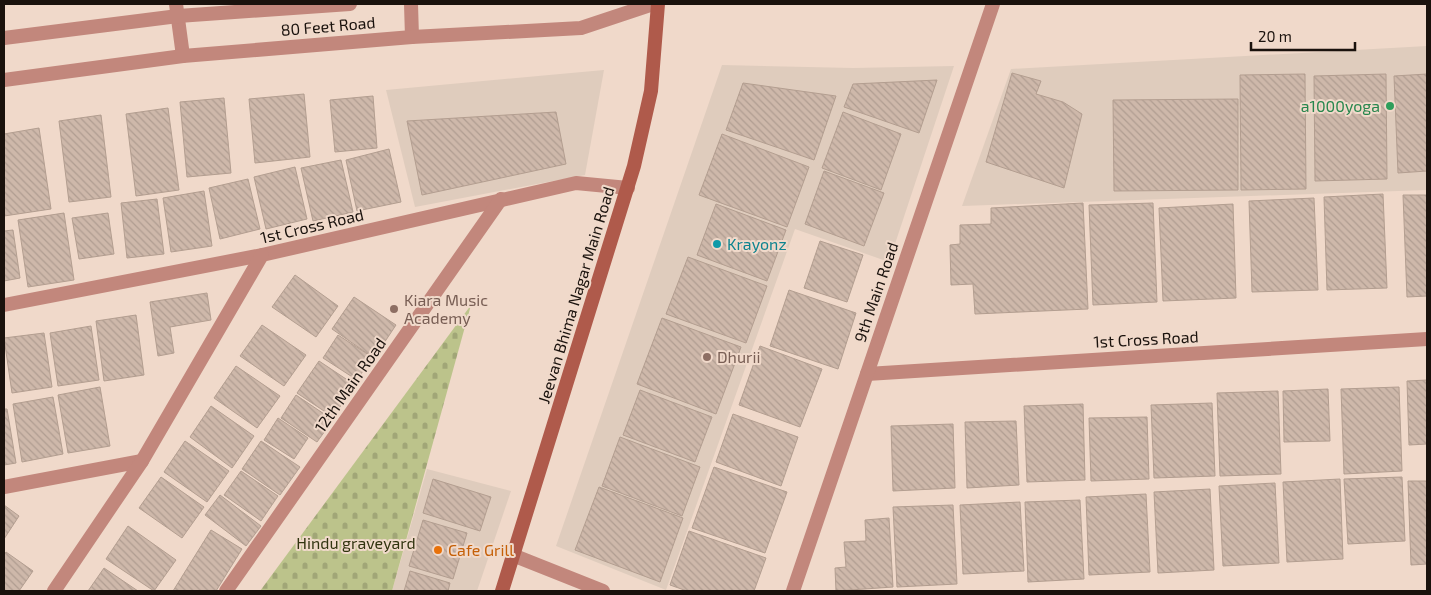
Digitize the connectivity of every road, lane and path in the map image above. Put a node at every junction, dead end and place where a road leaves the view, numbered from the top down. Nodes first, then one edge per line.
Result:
1 (350, 4) edge
2 (411, 4) edge
3 (653, 4) edge
4 (658, 4) edge
5 (993, 4) edge
6 (177, 10) edge
7 (412, 37) junction
8 (4, 38) edge
9 (183, 56) junction
10 (4, 80) edge
11 (628, 188) junction
12 (501, 199) junction
13 (262, 256) junction
14 (4, 305) edge
15 (1427, 339) edge
16 (867, 374) junction
17 (142, 461) junction
18 (4, 487) edge
19 (515, 556) junction
20 (54, 591) edge
21 (226, 591) edge
22 (502, 591) edge
23 (603, 591) edge
24 (793, 591) edge

1 - 6 street, 80 Feet Road
2 - 7 street
3 - 7 street, 80 Feet Road
4 - 11 main road, Jeevan Bhima Nagar Main Road
5 - 16 street, 9th Main Road
6 - 8 street, 80 Feet Road
6 - 9 street
7 - 9 street, 80 Feet Road
9 - 10 street, 80 Feet Road
11 - 12 street, 1st Cross Road
11 - 19 main road, Jeevan Bhima Nagar Main Road
12 - 13 street, 1st Cross Road
12 - 21 street, 12th Main Road
13 - 14 street, 1st Cross Road
13 - 17 street
15 - 16 street, 1st Cross Road
16 - 24 street, 9th Main Road
17 - 18 street
17 - 20 street
19 - 22 main road, Jeevan Bhima Nagar Main Road
19 - 23 street

